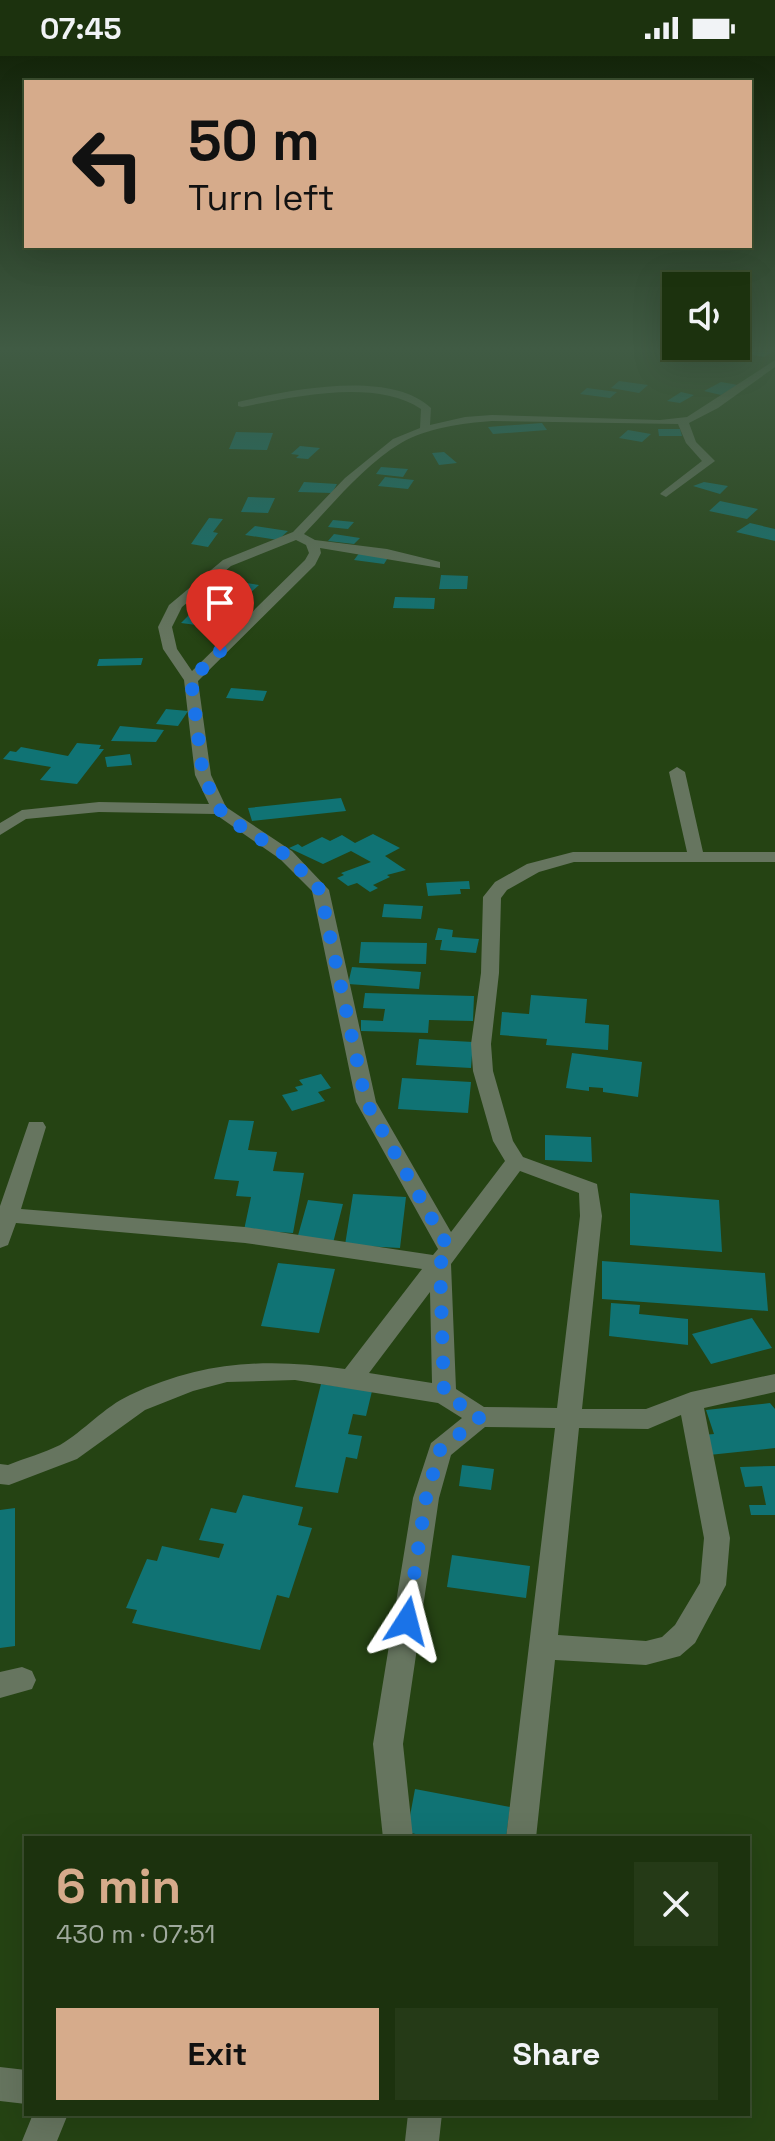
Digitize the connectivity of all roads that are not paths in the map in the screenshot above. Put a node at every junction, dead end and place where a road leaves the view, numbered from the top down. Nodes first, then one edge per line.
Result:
1 (389, 447) edge
2 (695, 447) edge
3 (666, 494) dead end
4 (305, 539) junction
5 (436, 565) dead end
6 (191, 680) junction
7 (677, 772) dead end
8 (219, 809) junction
9 (0, 830) edge
10 (696, 856) junction
11 (775, 857) edge
12 (36, 1127) dead end
13 (516, 1162) junction
14 (8, 1215) junction
15 (0, 1240) edge
16 (444, 1256) junction
17 (351, 1379) junction
18 (775, 1383) edge
19 (444, 1394) junction
20 (691, 1401) junction
21 (480, 1417) junction
22 (570, 1420) junction
23 (0, 1474) edge
24 (544, 1647) junction
25 (398, 1836) edge
26 (521, 1836) edge
27 (0, 2084) edge
28 (24, 2087) edge
29 (50, 2116) edge
30 (425, 2116) edge
31 (39, 2141) edge
32 (422, 2141) edge

1 - 4 street
2 - 3 street
4 - 5 street
4 - 6 street
4 - 6 street
6 - 8 street
7 - 10 street
8 - 9 street
8 - 16 street
10 - 11 street
10 - 13 street
12 - 14 street
13 - 16 street
13 - 22 street
14 - 15 street
14 - 16 street
16 - 17 street
16 - 19 street
17 - 19 street
17 - 23 street
18 - 20 street
19 - 21 street
20 - 22 street
20 - 24 street
21 - 22 street
21 - 25 street
22 - 24 street
24 - 26 street
27 - 28 street
29 - 31 street
30 - 32 street

